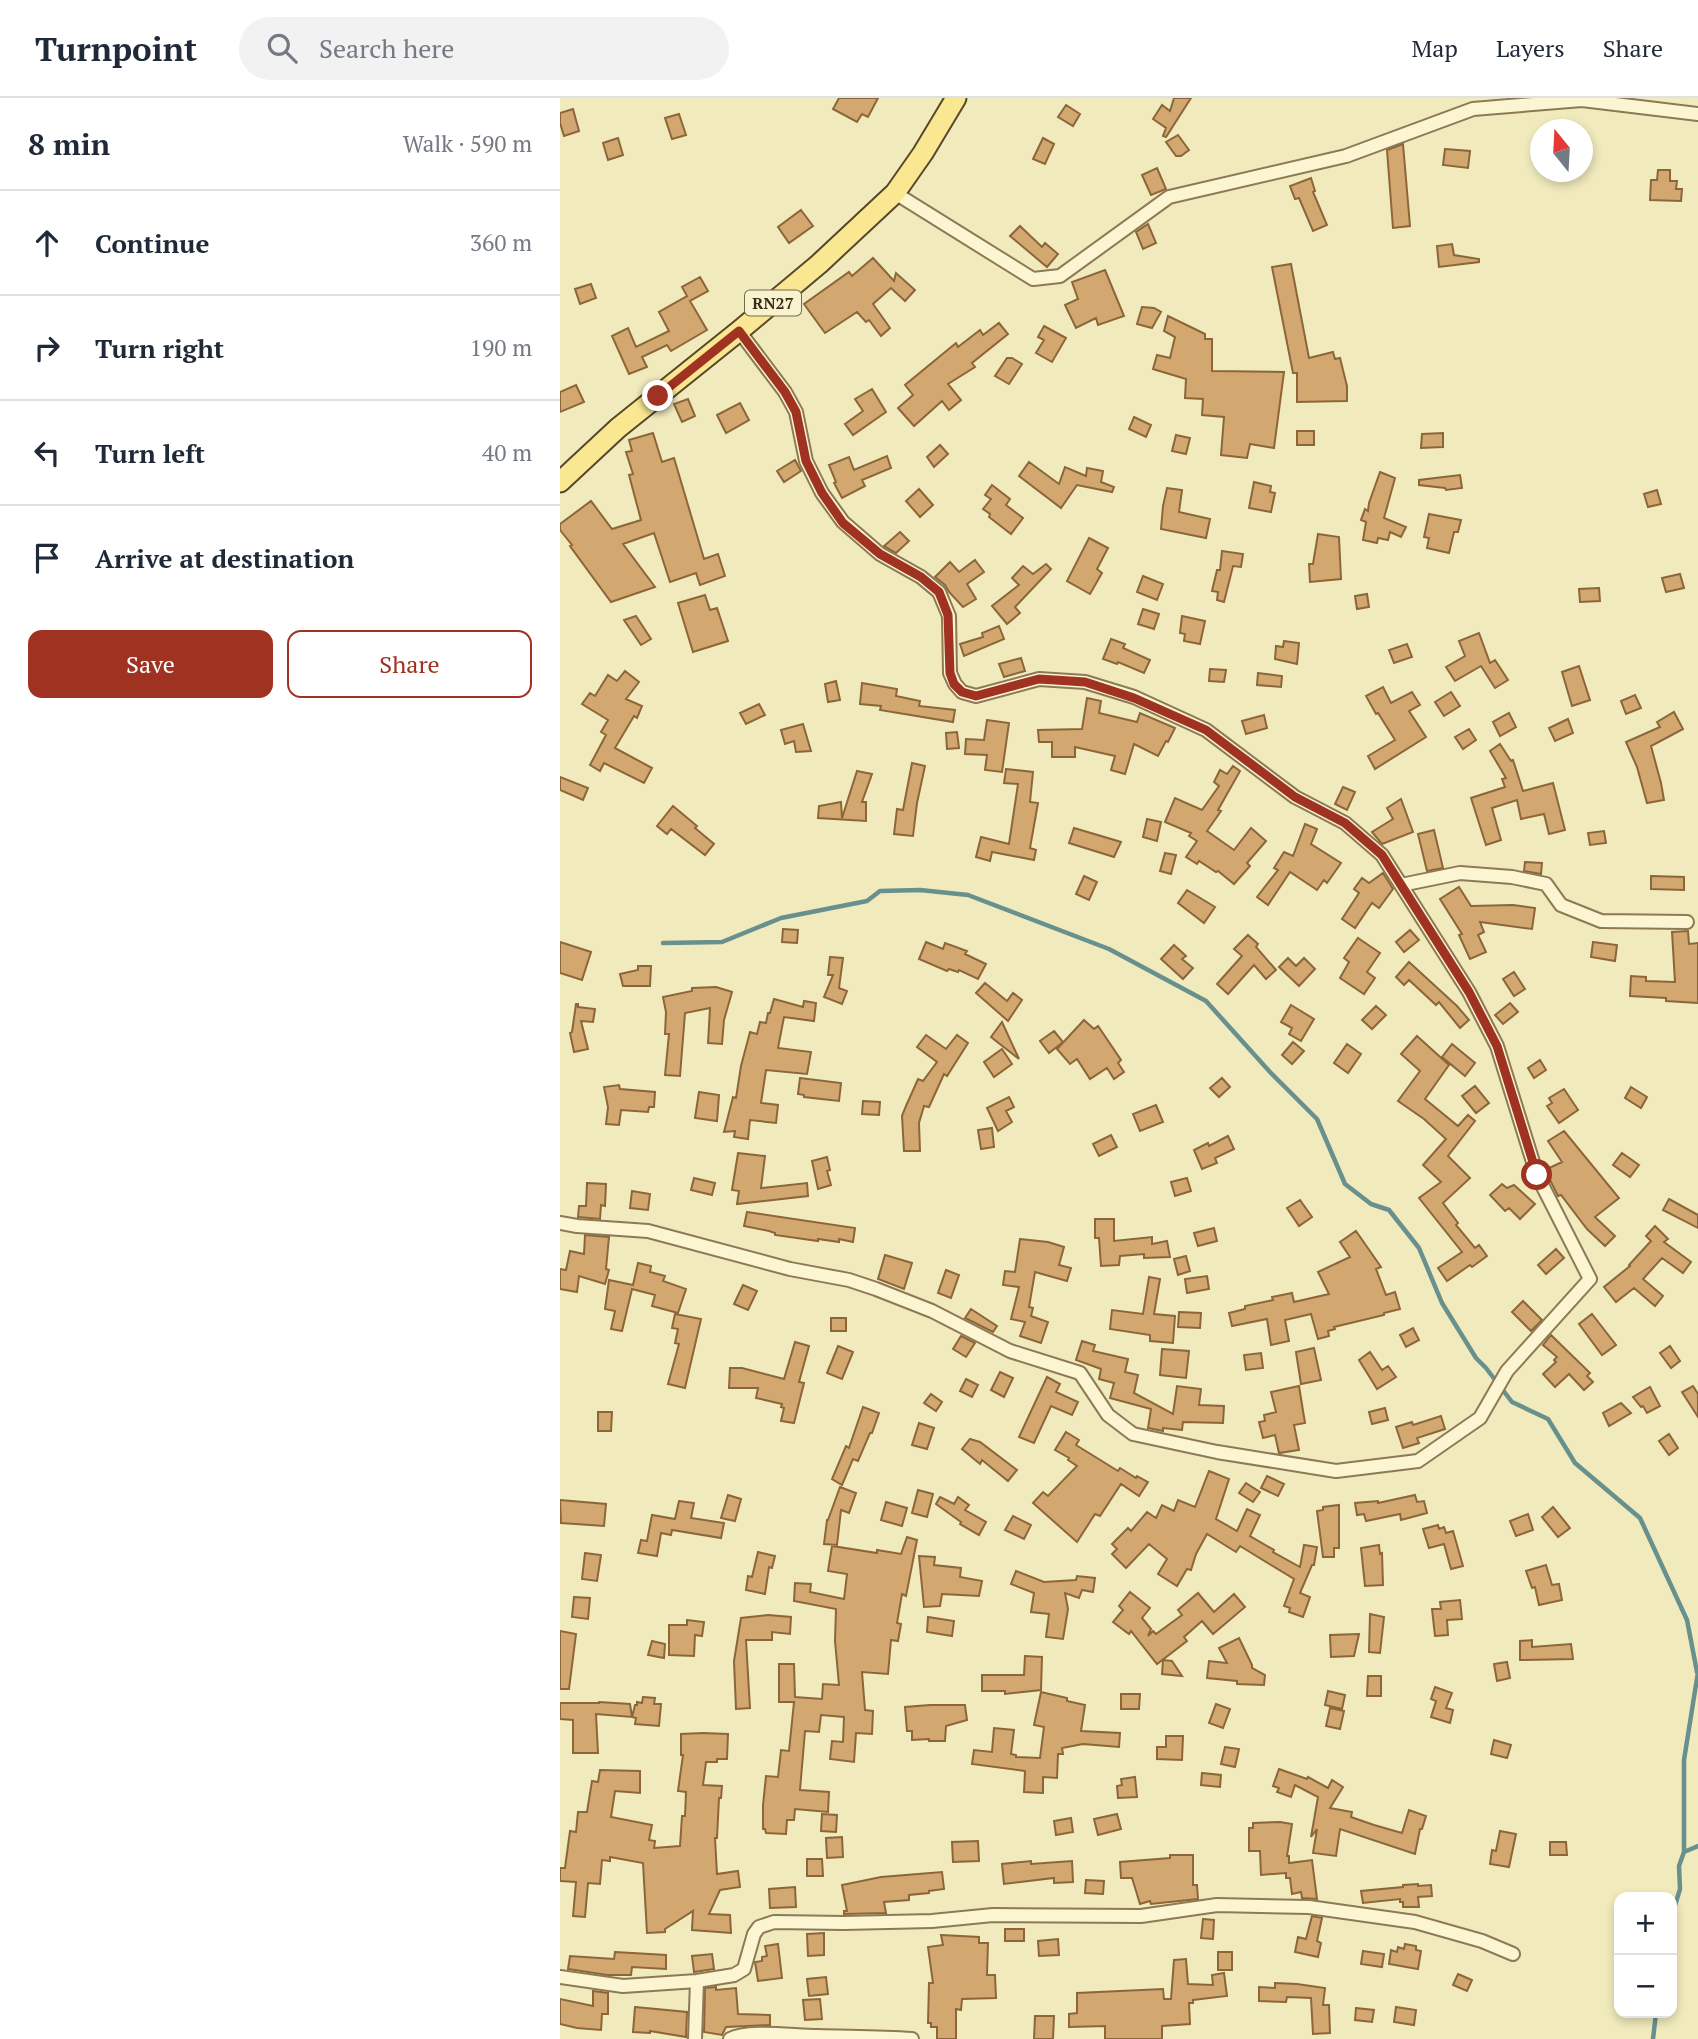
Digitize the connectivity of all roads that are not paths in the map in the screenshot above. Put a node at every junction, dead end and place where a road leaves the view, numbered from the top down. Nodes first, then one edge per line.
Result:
1 (956, 98) edge
2 (1698, 114) edge
3 (895, 193) junction
4 (739, 331) junction
5 (560, 482) edge
6 (1401, 885) junction
7 (1687, 922) dead end
8 (560, 1223) edge
9 (1513, 1954) dead end
10 (560, 1977) edge
11 (697, 1981) junction
12 (695, 2039) edge
13 (730, 2039) edge
14 (912, 2039) edge

1 - 3 main road, RN27
2 - 3 street
3 - 4 main road, RN27
4 - 5 main road, RN27
4 - 6 street
6 - 7 street
6 - 8 street
9 - 11 street
10 - 11 street
11 - 12 street
13 - 14 street

